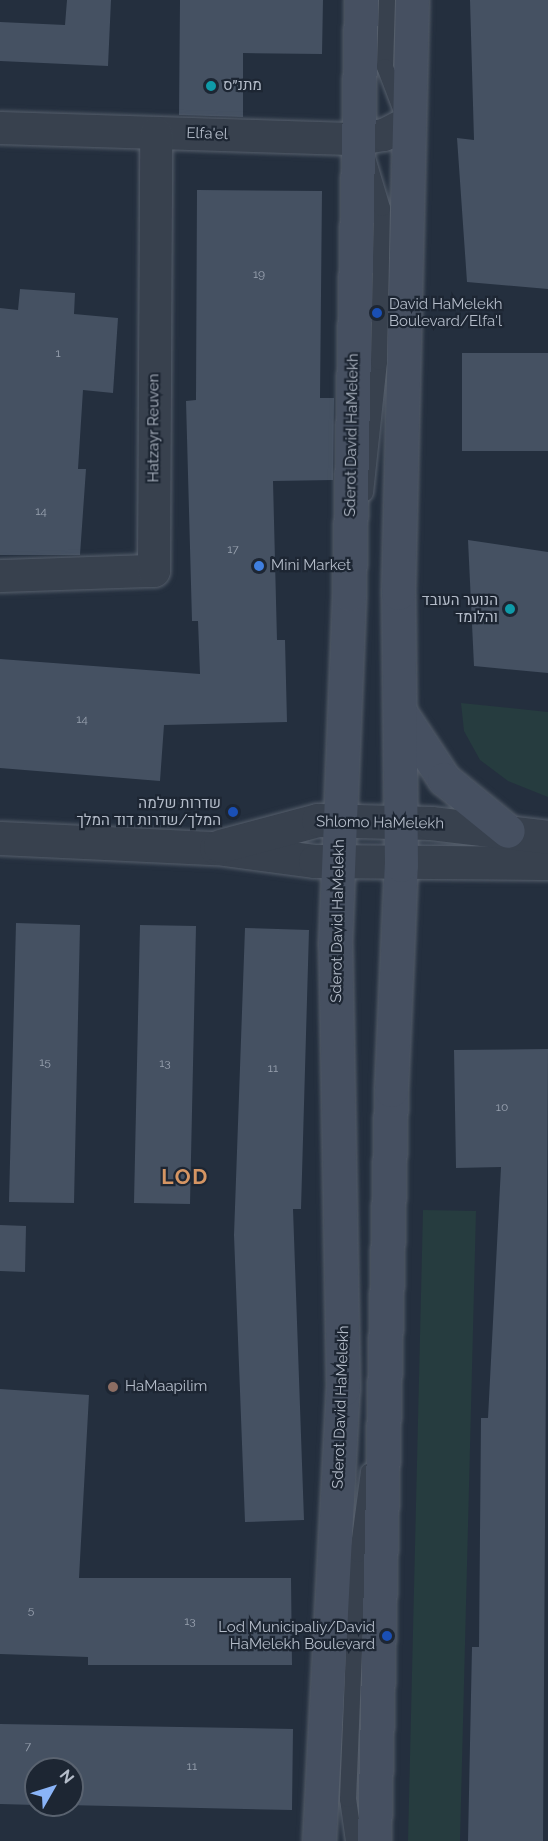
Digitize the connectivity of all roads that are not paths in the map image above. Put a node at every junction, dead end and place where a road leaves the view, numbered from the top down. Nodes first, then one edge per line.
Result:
1 (361, 0) edge
2 (387, 0) edge
3 (412, 0) edge
4 (409, 122) junction
5 (0, 128) edge
6 (156, 133) junction
7 (358, 140) junction
8 (0, 576) edge
9 (400, 712) junction
10 (341, 820) junction
11 (402, 822) junction
12 (508, 831) junction
13 (548, 837) edge
14 (0, 838) edge
15 (216, 848) junction
16 (339, 862) junction
17 (548, 863) edge
18 (401, 865) junction
19 (383, 1418) junction
20 (319, 1841) edge
21 (354, 1841) edge
22 (374, 1841) edge

1 - 7 main road, Sderot David HaMelekh
2 - 4 lane
3 - 4 main road
4 - 7 street, Elfa'el
4 - 9 main road
5 - 6 street, Elfa'el
6 - 7 street, Elfa'el
6 - 8 street, Hatzayr Reuven
7 - 10 main road, Sderot David HaMelekh
9 - 11 main road
9 - 12 main road
10 - 11 street, Shlomo HaMelekh
10 - 15 street, Shlomo HaMelekh
10 - 16 main road, Sderot David HaMelekh
11 - 12 street, Shlomo HaMelekh
11 - 18 main road
12 - 13 street, Shlomo HaMelekh
14 - 15 street, Shlomo HaMelekh
15 - 16 street, Shlomo HaMelekh
16 - 18 street, Shlomo HaMelekh
16 - 20 main road, Sderot David HaMelekh
17 - 18 street, Shlomo HaMelekh
18 - 19 main road
19 - 21 lane
19 - 22 main road

